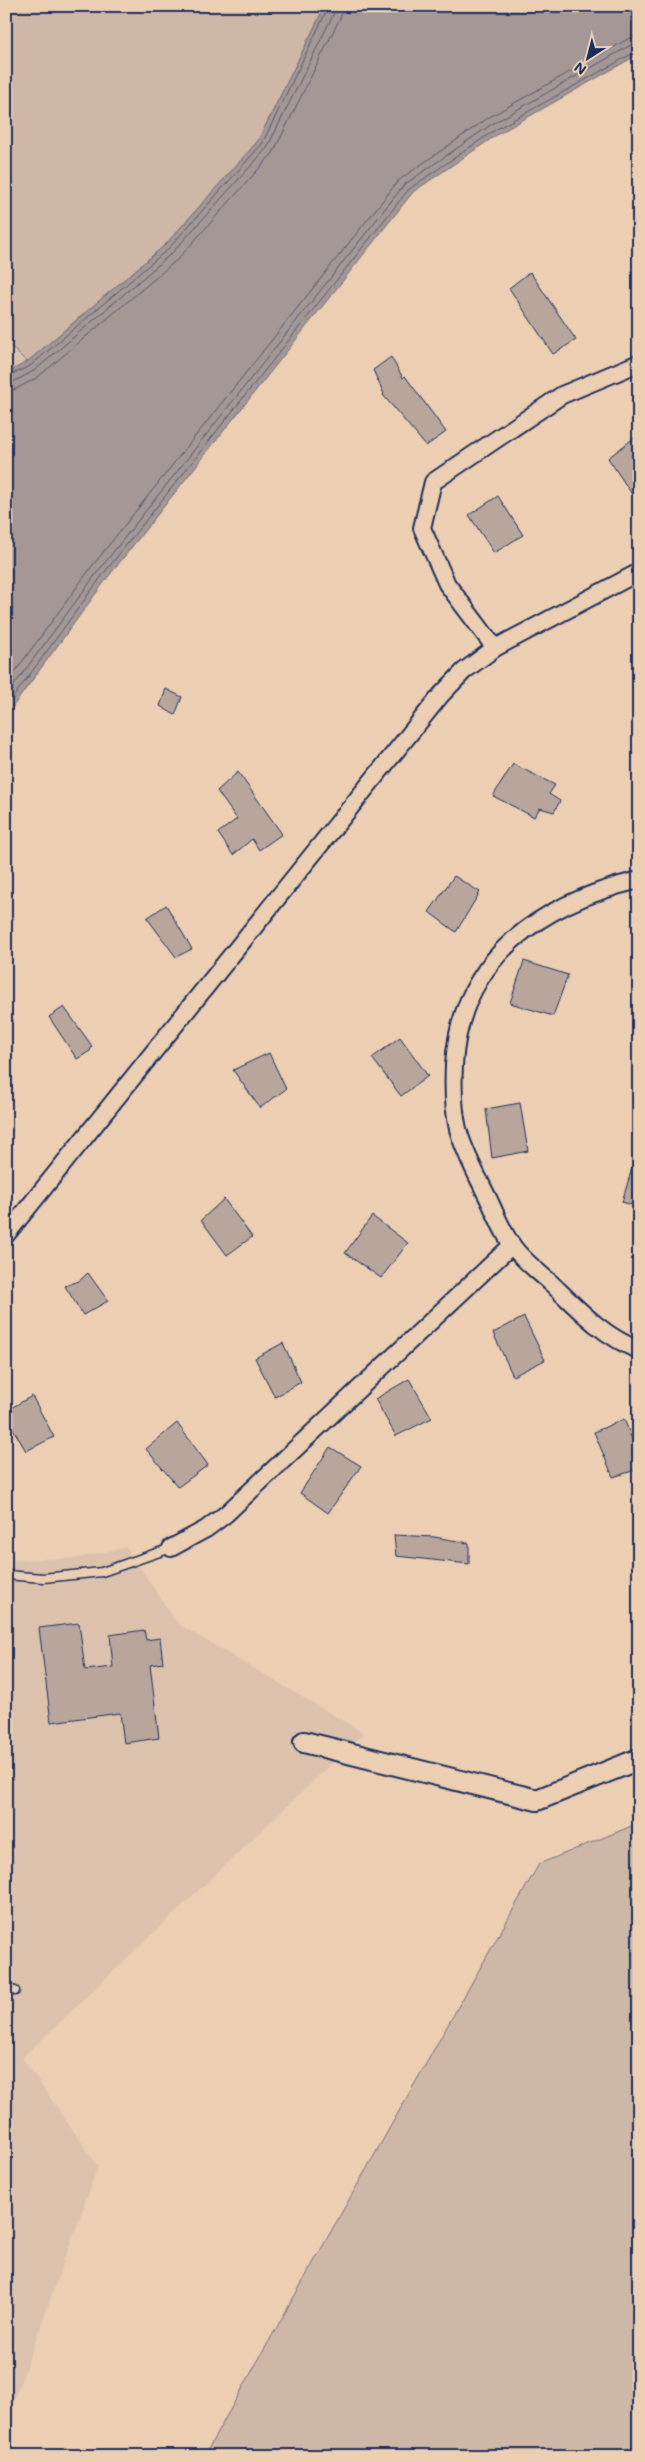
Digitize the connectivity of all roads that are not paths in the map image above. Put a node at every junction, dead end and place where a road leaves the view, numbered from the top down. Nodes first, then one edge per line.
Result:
1 (639, 362) edge
2 (639, 572) edge
3 (495, 648) junction
4 (639, 880) edge
5 (6, 1235) edge
6 (512, 1245) junction
7 (639, 1350) edge
8 (171, 1548) joint
9 (6, 1575) edge
10 (304, 1742) dead end
11 (639, 1759) edge
12 (6, 1988) edge
13 (15, 1991) dead end

1 - 3 street
2 - 3 street
3 - 5 street
4 - 6 street
6 - 7 street
6 - 8 street
8 - 9 lane
10 - 11 street
12 - 13 lane

